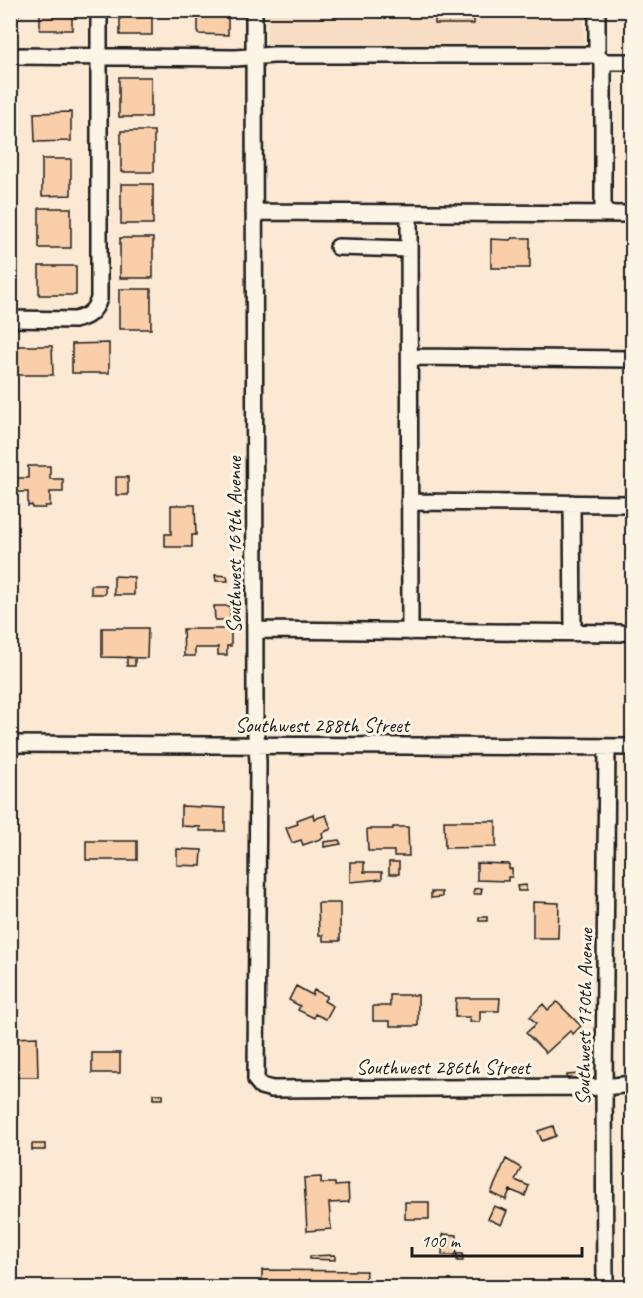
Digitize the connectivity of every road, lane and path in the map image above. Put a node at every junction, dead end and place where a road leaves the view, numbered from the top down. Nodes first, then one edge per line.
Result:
1 (99, 10) edge
2 (254, 10) edge
3 (597, 10) edge
4 (10, 56) edge
5 (99, 57) junction
6 (254, 57) junction
7 (600, 58) junction
8 (633, 62) edge
9 (254, 212) junction
10 (409, 213) junction
11 (603, 214) junction
12 (633, 214) edge
13 (338, 247) dead end
14 (409, 249) junction
15 (10, 319) edge
16 (410, 357) junction
17 (633, 359) edge
18 (409, 502) junction
19 (572, 503) junction
20 (633, 504) edge
21 (255, 630) junction
22 (410, 632) junction
23 (573, 632) junction
24 (621, 633) dead end
25 (10, 744) edge
26 (257, 745) junction
27 (607, 747) junction
28 (633, 747) edge
29 (256, 1080) joint
30 (633, 1084) edge
31 (604, 1088) junction
32 (605, 1287) edge

1 - 5 street
2 - 6 street, Southwest 169th Avenue
3 - 7 street
4 - 5 street
5 - 6 street
5 - 15 street
6 - 7 street
6 - 9 street, Southwest 169th Avenue
7 - 8 street
7 - 11 street
9 - 10 street
9 - 21 street, Southwest 169th Avenue
10 - 11 street
10 - 14 street
11 - 12 street
13 - 14 street
14 - 16 street
16 - 17 street
16 - 18 street
18 - 19 street
18 - 22 street
19 - 20 street
19 - 23 street
21 - 22 street
21 - 26 street, Southwest 169th Avenue
22 - 23 street
23 - 24 street
25 - 26 street, Southwest 288th Street
26 - 27 street, Southwest 288th Street
26 - 29 street, Southwest 169th Avenue
27 - 28 street, Southwest 288th Street
27 - 31 street, Southwest 170th Avenue
29 - 31 street, Southwest 286th Street
30 - 31 street, Southwest 286th Street
31 - 32 street, Southwest 170th Avenue

